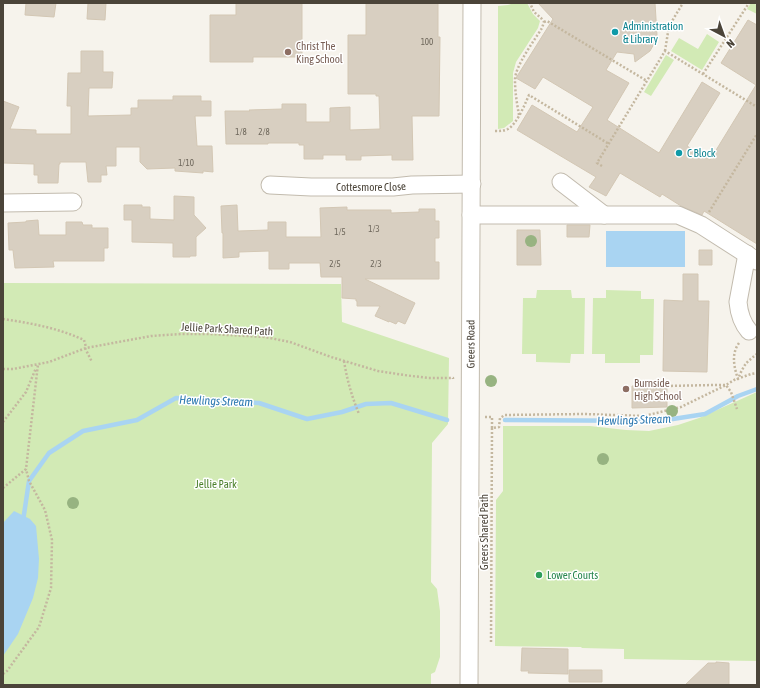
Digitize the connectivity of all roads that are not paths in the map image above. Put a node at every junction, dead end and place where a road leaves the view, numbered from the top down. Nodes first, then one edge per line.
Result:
1 (472, 3) edge
2 (561, 182) dead end
3 (472, 184) junction
4 (270, 185) dead end
5 (72, 202) dead end
6 (3, 203) edge
7 (471, 215) junction
8 (604, 215) junction
9 (752, 258) edge
10 (749, 331) road end
11 (469, 685) edge

1 - 3 street, Greers Road
2 - 8 street
3 - 4 street, Cottesmore Close
3 - 7 street, Greers Road
5 - 6 street
7 - 8 street
7 - 11 street, Greers Road
8 - 9 street
9 - 10 street

